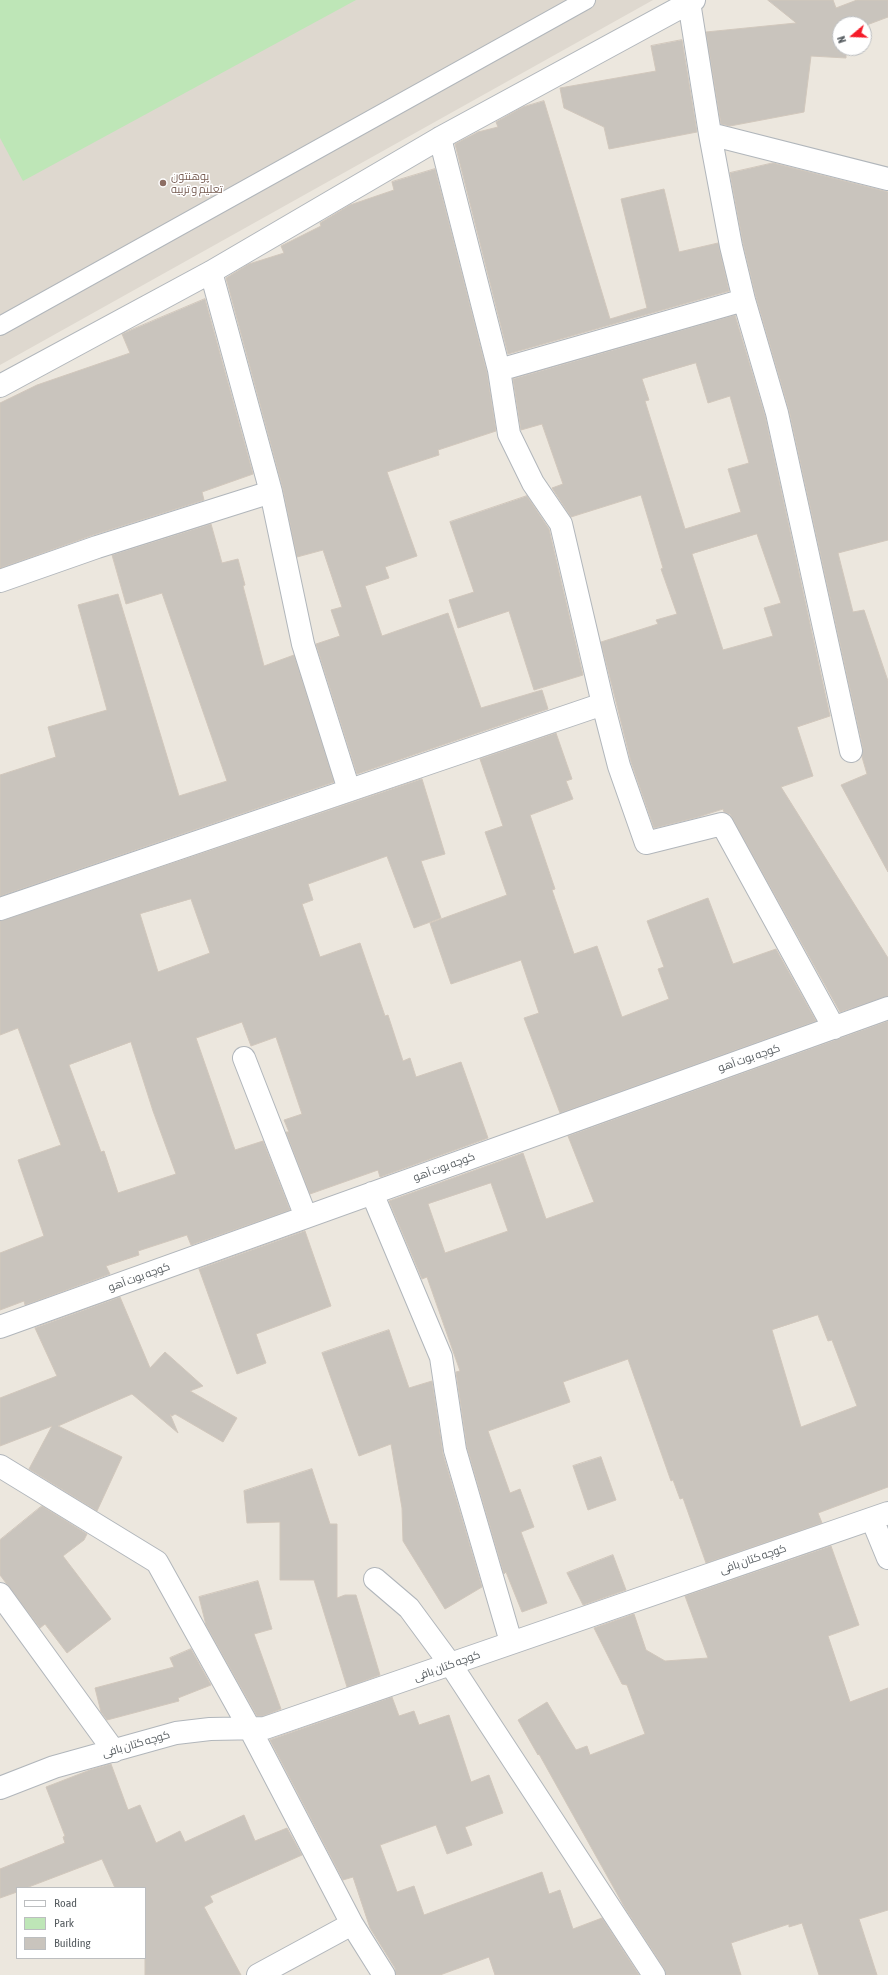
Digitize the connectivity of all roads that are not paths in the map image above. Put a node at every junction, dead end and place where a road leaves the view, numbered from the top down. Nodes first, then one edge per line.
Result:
1 (586, 0) edge
2 (692, 1) edge
3 (710, 134) junction
4 (440, 138) junction
5 (888, 179) edge
6 (211, 272) junction
7 (744, 300) junction
8 (0, 326) edge
9 (498, 370) junction
10 (0, 386) edge
11 (271, 492) junction
12 (0, 581) edge
13 (603, 704) junction
14 (851, 751) dead end
15 (349, 790) junction
16 (0, 909) edge
17 (888, 1008) edge
18 (834, 1028) junction
19 (244, 1058) dead end
20 (372, 1193) junction
21 (306, 1217) junction
22 (0, 1327) edge
23 (0, 1466) edge
24 (880, 1516) edge
25 (888, 1558) edge
26 (376, 1580) dead end
27 (0, 1594) edge
28 (511, 1642) junction
29 (451, 1665) junction
30 (250, 1729) junction
31 (114, 1751) junction
32 (0, 1788) edge
33 (352, 1924) junction
34 (258, 1975) edge
35 (384, 1975) edge
36 (654, 1975) edge

1 - 8 lane
2 - 3 street
2 - 4 street
3 - 5 street
3 - 7 street
4 - 6 street
4 - 9 street
6 - 10 street
6 - 11 street
7 - 9 street
7 - 14 street
9 - 13 street
11 - 12 street
11 - 15 street
13 - 15 street
13 - 18 street
15 - 16 street
17 - 18 street, کوچه بوت آهو
18 - 20 street, کوچه بوت آهو
19 - 21 street
20 - 21 street, کوچه بوت آهو
20 - 28 street
21 - 22 street, کوچه بوت آهو
23 - 30 street
24 - 25 street
24 - 28 street, کوچه کتان بافی
26 - 29 street
27 - 31 street
28 - 29 street, کوچه کتان بافی
29 - 30 street, کوچه کتان بافی
29 - 36 street
30 - 31 street, کوچه کتان بافی
30 - 33 street
31 - 32 street, کوچه کتان بافی
33 - 34 street
33 - 35 street

